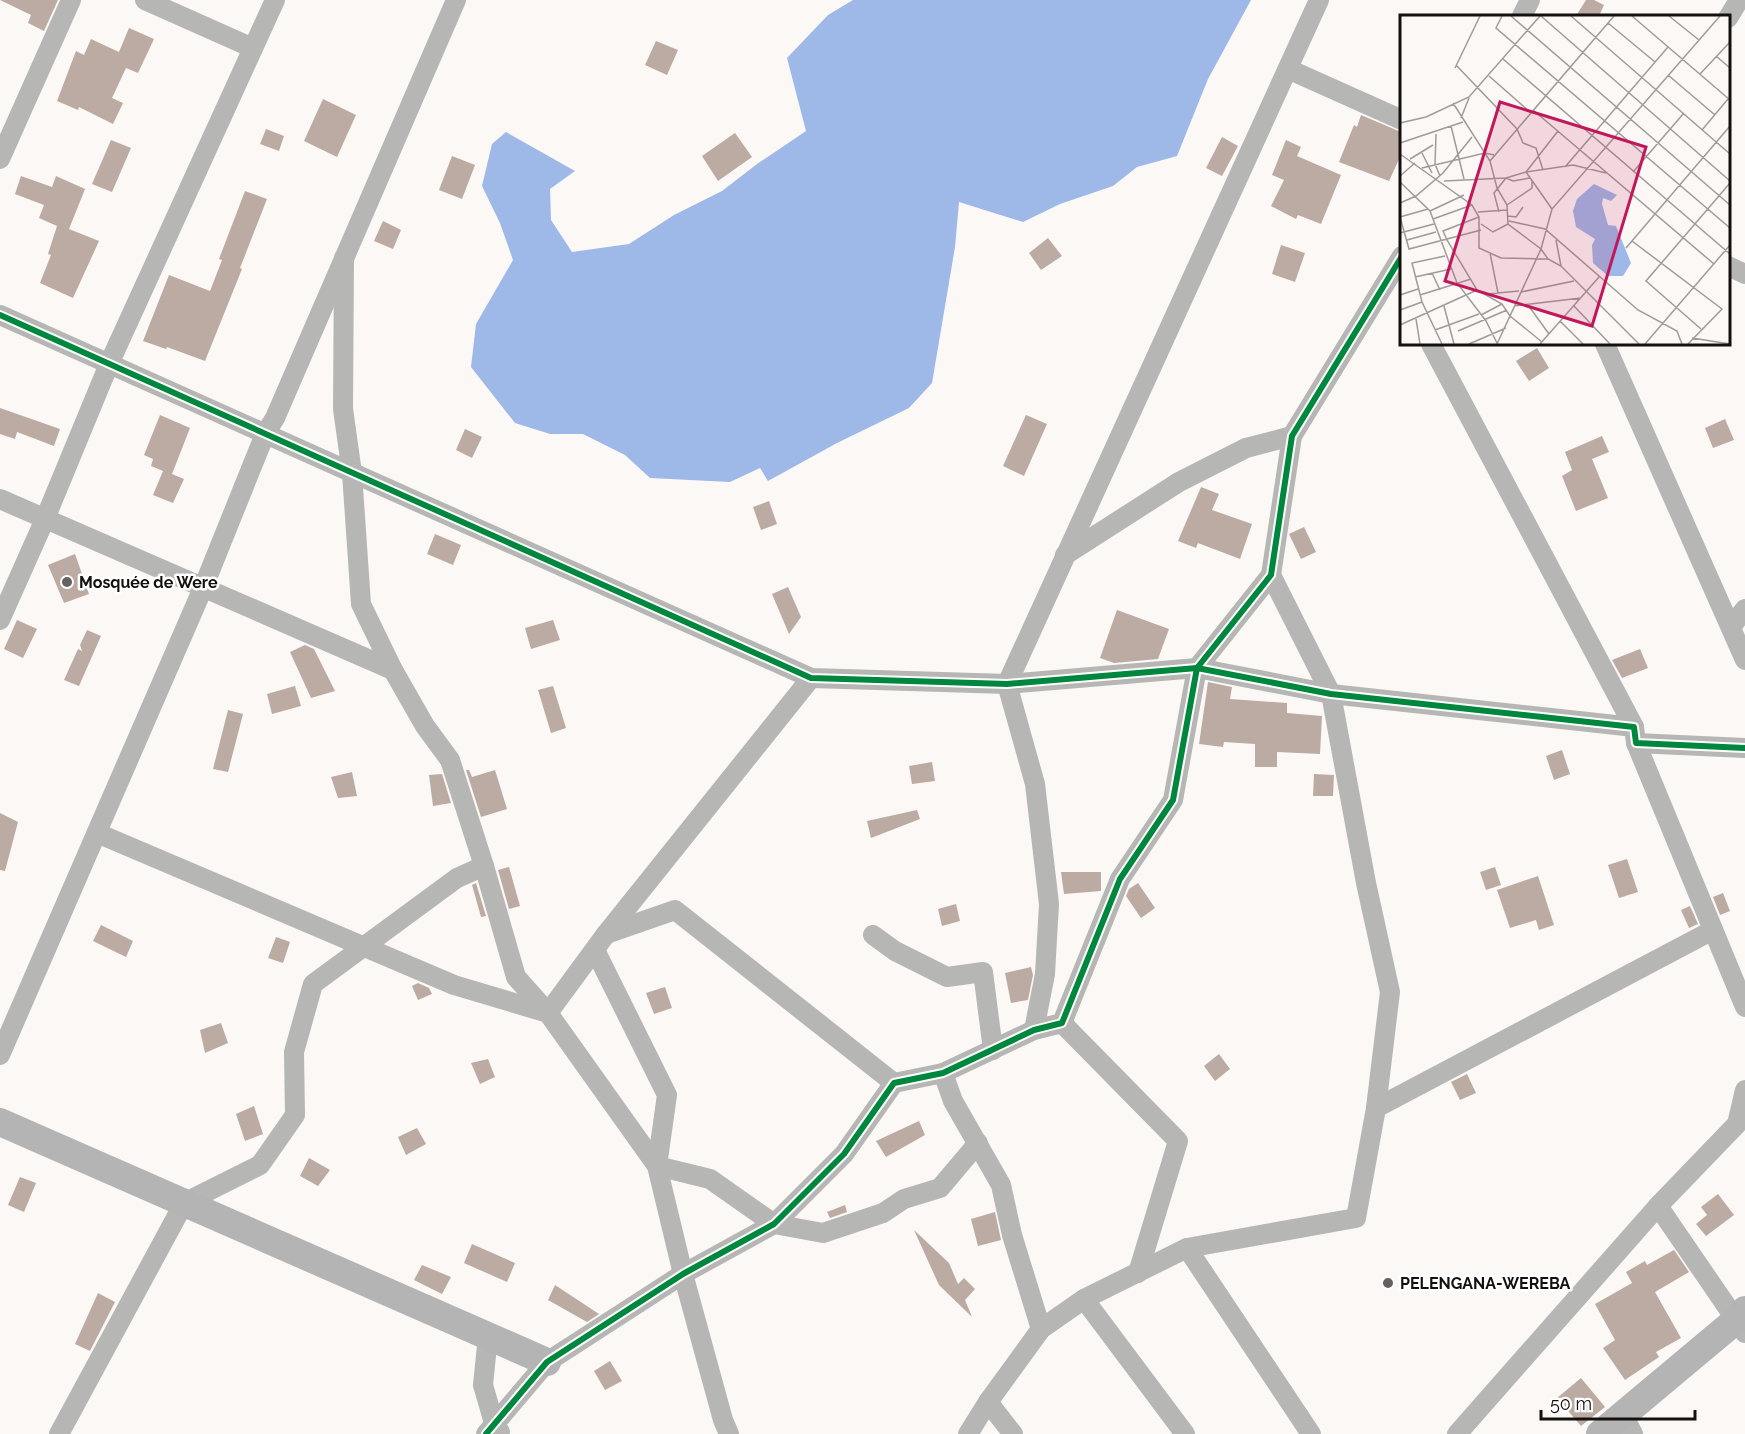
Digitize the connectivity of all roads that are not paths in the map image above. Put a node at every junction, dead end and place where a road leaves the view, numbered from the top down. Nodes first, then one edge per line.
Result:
1 (71, 0) edge
2 (145, 0) edge
3 (275, 0) edge
4 (456, 0) edge
5 (1319, 0) edge
6 (1530, 0) edge
7 (1739, 0) edge
8 (1522, 15) edge
9 (1730, 15) edge
10 (253, 48) junction
11 (1288, 69) junction
12 (1400, 120) edge
13 (0, 159) edge
14 (344, 258) junction
15 (1730, 267) edge
16 (1399, 272) edge
17 (1745, 274) edge
18 (0, 315) edge
19 (1432, 345) edge
20 (1605, 345) edge
21 (109, 364) junction
22 (265, 434) junction
23 (1292, 436) junction
24 (352, 473) junction
25 (0, 499) edge
26 (45, 519) junction
27 (1065, 555) junction
28 (1271, 575) junction
29 (203, 588) junction
30 (1745, 609) edge
31 (0, 620) edge
32 (1731, 627) junction
33 (1745, 660) edge
34 (1197, 668) junction
35 (393, 670) junction
36 (811, 678) junction
37 (1007, 684) junction
38 (1331, 694) junction
39 (1635, 735) junction
40 (1745, 748) edge
41 (97, 832) junction
42 (484, 866) junction
43 (1713, 930) junction
44 (873, 935) dead end
45 (601, 942) junction
46 (364, 946) junction
47 (1745, 1007) edge
48 (548, 1013) junction
49 (1062, 1023) junction
50 (1034, 1030) junction
51 (993, 1050) junction
52 (0, 1055) edge
53 (943, 1072) junction
54 (894, 1083) junction
55 (1745, 1090) edge
56 (1376, 1108) junction
57 (1741, 1127) edge
58 (2, 1129) edge
59 (978, 1143) junction
60 (657, 1166) junction
61 (184, 1203) junction
62 (1658, 1206) junction
63 (774, 1224) junction
64 (1187, 1248) junction
65 (1138, 1273) junction
66 (683, 1274) junction
67 (1084, 1299) junction
68 (1742, 1321) edge
69 (1041, 1329) junction
70 (488, 1336) junction
71 (547, 1362) junction
72 (988, 1402) junction
73 (1628, 1425) edge
74 (494, 1430) edge
75 (59, 1434) edge
76 (729, 1434) edge
77 (968, 1434) edge
78 (1013, 1434) edge
79 (1185, 1434) edge
80 (1311, 1434) edge
81 (1457, 1434) edge
82 (1600, 1434) edge

1 - 13 street
2 - 10 street
3 - 10 street
4 - 14 street
5 - 11 street
6 - 8 street
7 - 9 street
10 - 21 street
11 - 12 street
11 - 27 street
14 - 22 street
14 - 24 street
15 - 17 street
16 - 23 street
18 - 21 street
19 - 39 street
20 - 32 street
21 - 22 street
21 - 26 street
22 - 24 street
22 - 29 street
23 - 27 street
23 - 28 street
24 - 35 street
24 - 36 street
25 - 26 street
26 - 29 street
26 - 31 street
27 - 37 street
28 - 34 street
28 - 38 street
29 - 35 street
29 - 41 street
30 - 32 street
32 - 33 street
34 - 37 street
34 - 38 street
34 - 49 street
35 - 42 street
36 - 37 street
36 - 45 street
37 - 50 street
38 - 39 street
38 - 56 street
39 - 40 street
39 - 43 street
41 - 46 street
41 - 52 street
42 - 46 street
42 - 48 street
43 - 47 street
43 - 56 street
44 - 51 street
45 - 48 street
45 - 54 street
45 - 60 street
46 - 48 street
46 - 61 street
48 - 60 street
49 - 50 street
49 - 65 street
50 - 51 street
51 - 53 street
53 - 54 street
53 - 59 street
54 - 63 street
55 - 57 street
56 - 64 street
57 - 62 street
58 - 61 street
59 - 63 street
59 - 69 street
60 - 63 street
60 - 66 street
61 - 70 street
61 - 75 street
62 - 68 street
62 - 81 street
63 - 66 street
64 - 65 street
64 - 80 street
65 - 67 street
66 - 71 street
66 - 76 street
67 - 69 street
67 - 79 street
68 - 73 street
69 - 72 street
70 - 71 street
70 - 74 street
71 - 74 street
72 - 77 street
72 - 78 street
73 - 82 street

